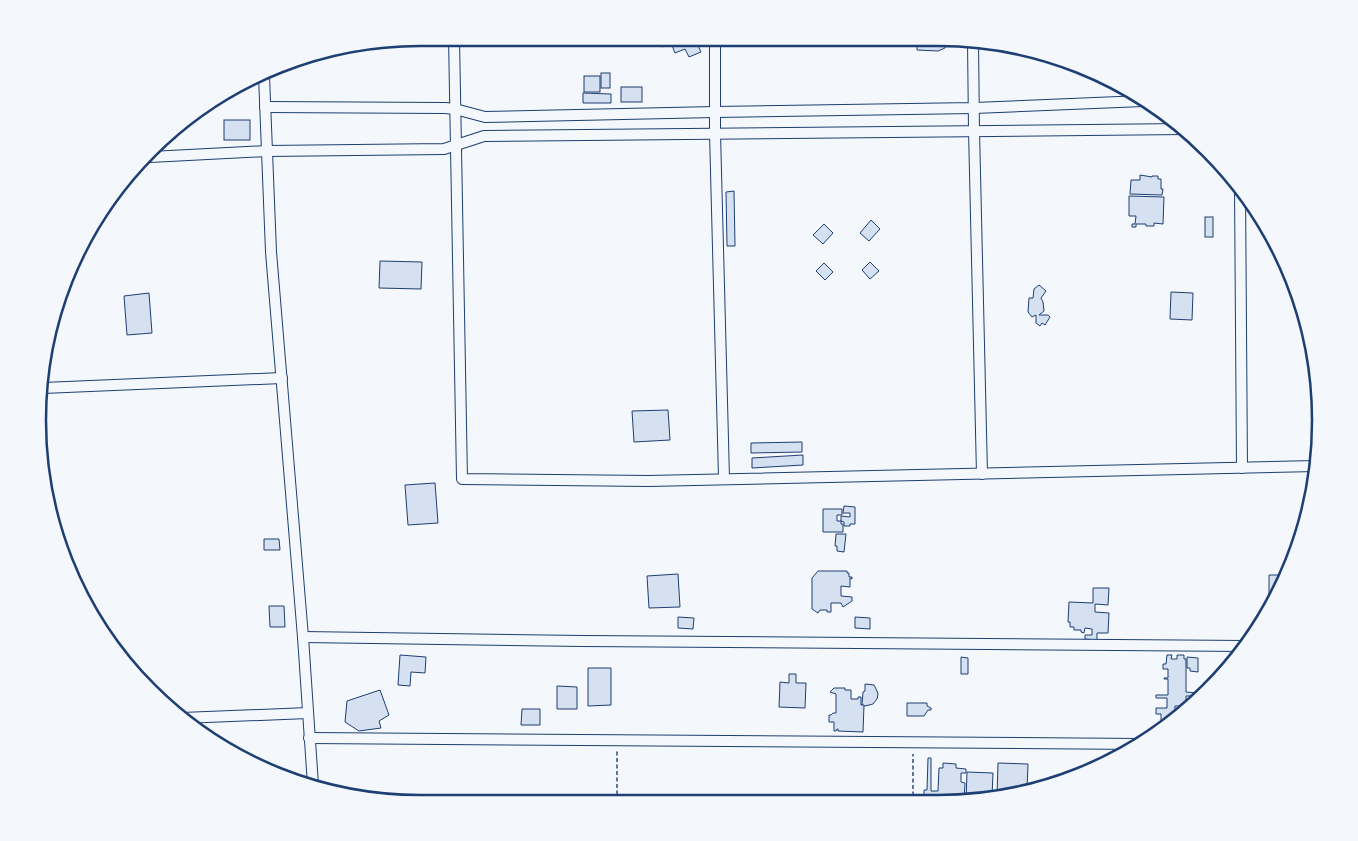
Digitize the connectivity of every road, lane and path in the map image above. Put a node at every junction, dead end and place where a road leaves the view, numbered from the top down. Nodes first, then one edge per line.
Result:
1 (454, 46) edge
2 (715, 46) edge
3 (973, 48) edge
4 (264, 81) edge
5 (1133, 101) edge
6 (264, 106) junction
7 (974, 108) junction
8 (455, 109) junction
9 (715, 112) junction
10 (1171, 129) edge
11 (974, 130) junction
12 (715, 132) junction
13 (455, 146) junction
14 (268, 151) junction
15 (155, 157) edge
16 (1240, 201) edge
17 (282, 378) junction
18 (48, 388) edge
19 (1309, 466) edge
20 (1242, 468) junction
21 (982, 474) junction
22 (724, 478) junction
23 (303, 637) junction
24 (1236, 646) edge
25 (308, 713) junction
26 (194, 718) edge
27 (309, 738) junction
28 (618, 740) junction
29 (913, 742) junction
30 (1127, 744) edge
31 (312, 779) edge
32 (617, 795) edge
33 (912, 795) edge

1 - 8 street
2 - 9 street
3 - 7 street
4 - 6 street
5 - 7 street
6 - 8 street
6 - 14 street
7 - 9 street
7 - 11 street
8 - 9 street
8 - 13 street
9 - 12 street
10 - 11 street
11 - 12 street
11 - 21 street
12 - 13 street
12 - 22 street
13 - 14 street
13 - 22 street
14 - 15 street
14 - 17 street
16 - 20 street
17 - 18 street
17 - 23 street
19 - 20 street
20 - 21 street
21 - 22 street
23 - 24 street
23 - 25 street
25 - 26 street
25 - 27 street
27 - 28 street
27 - 31 street
28 - 29 street
28 - 32 path
29 - 30 street
29 - 33 path

